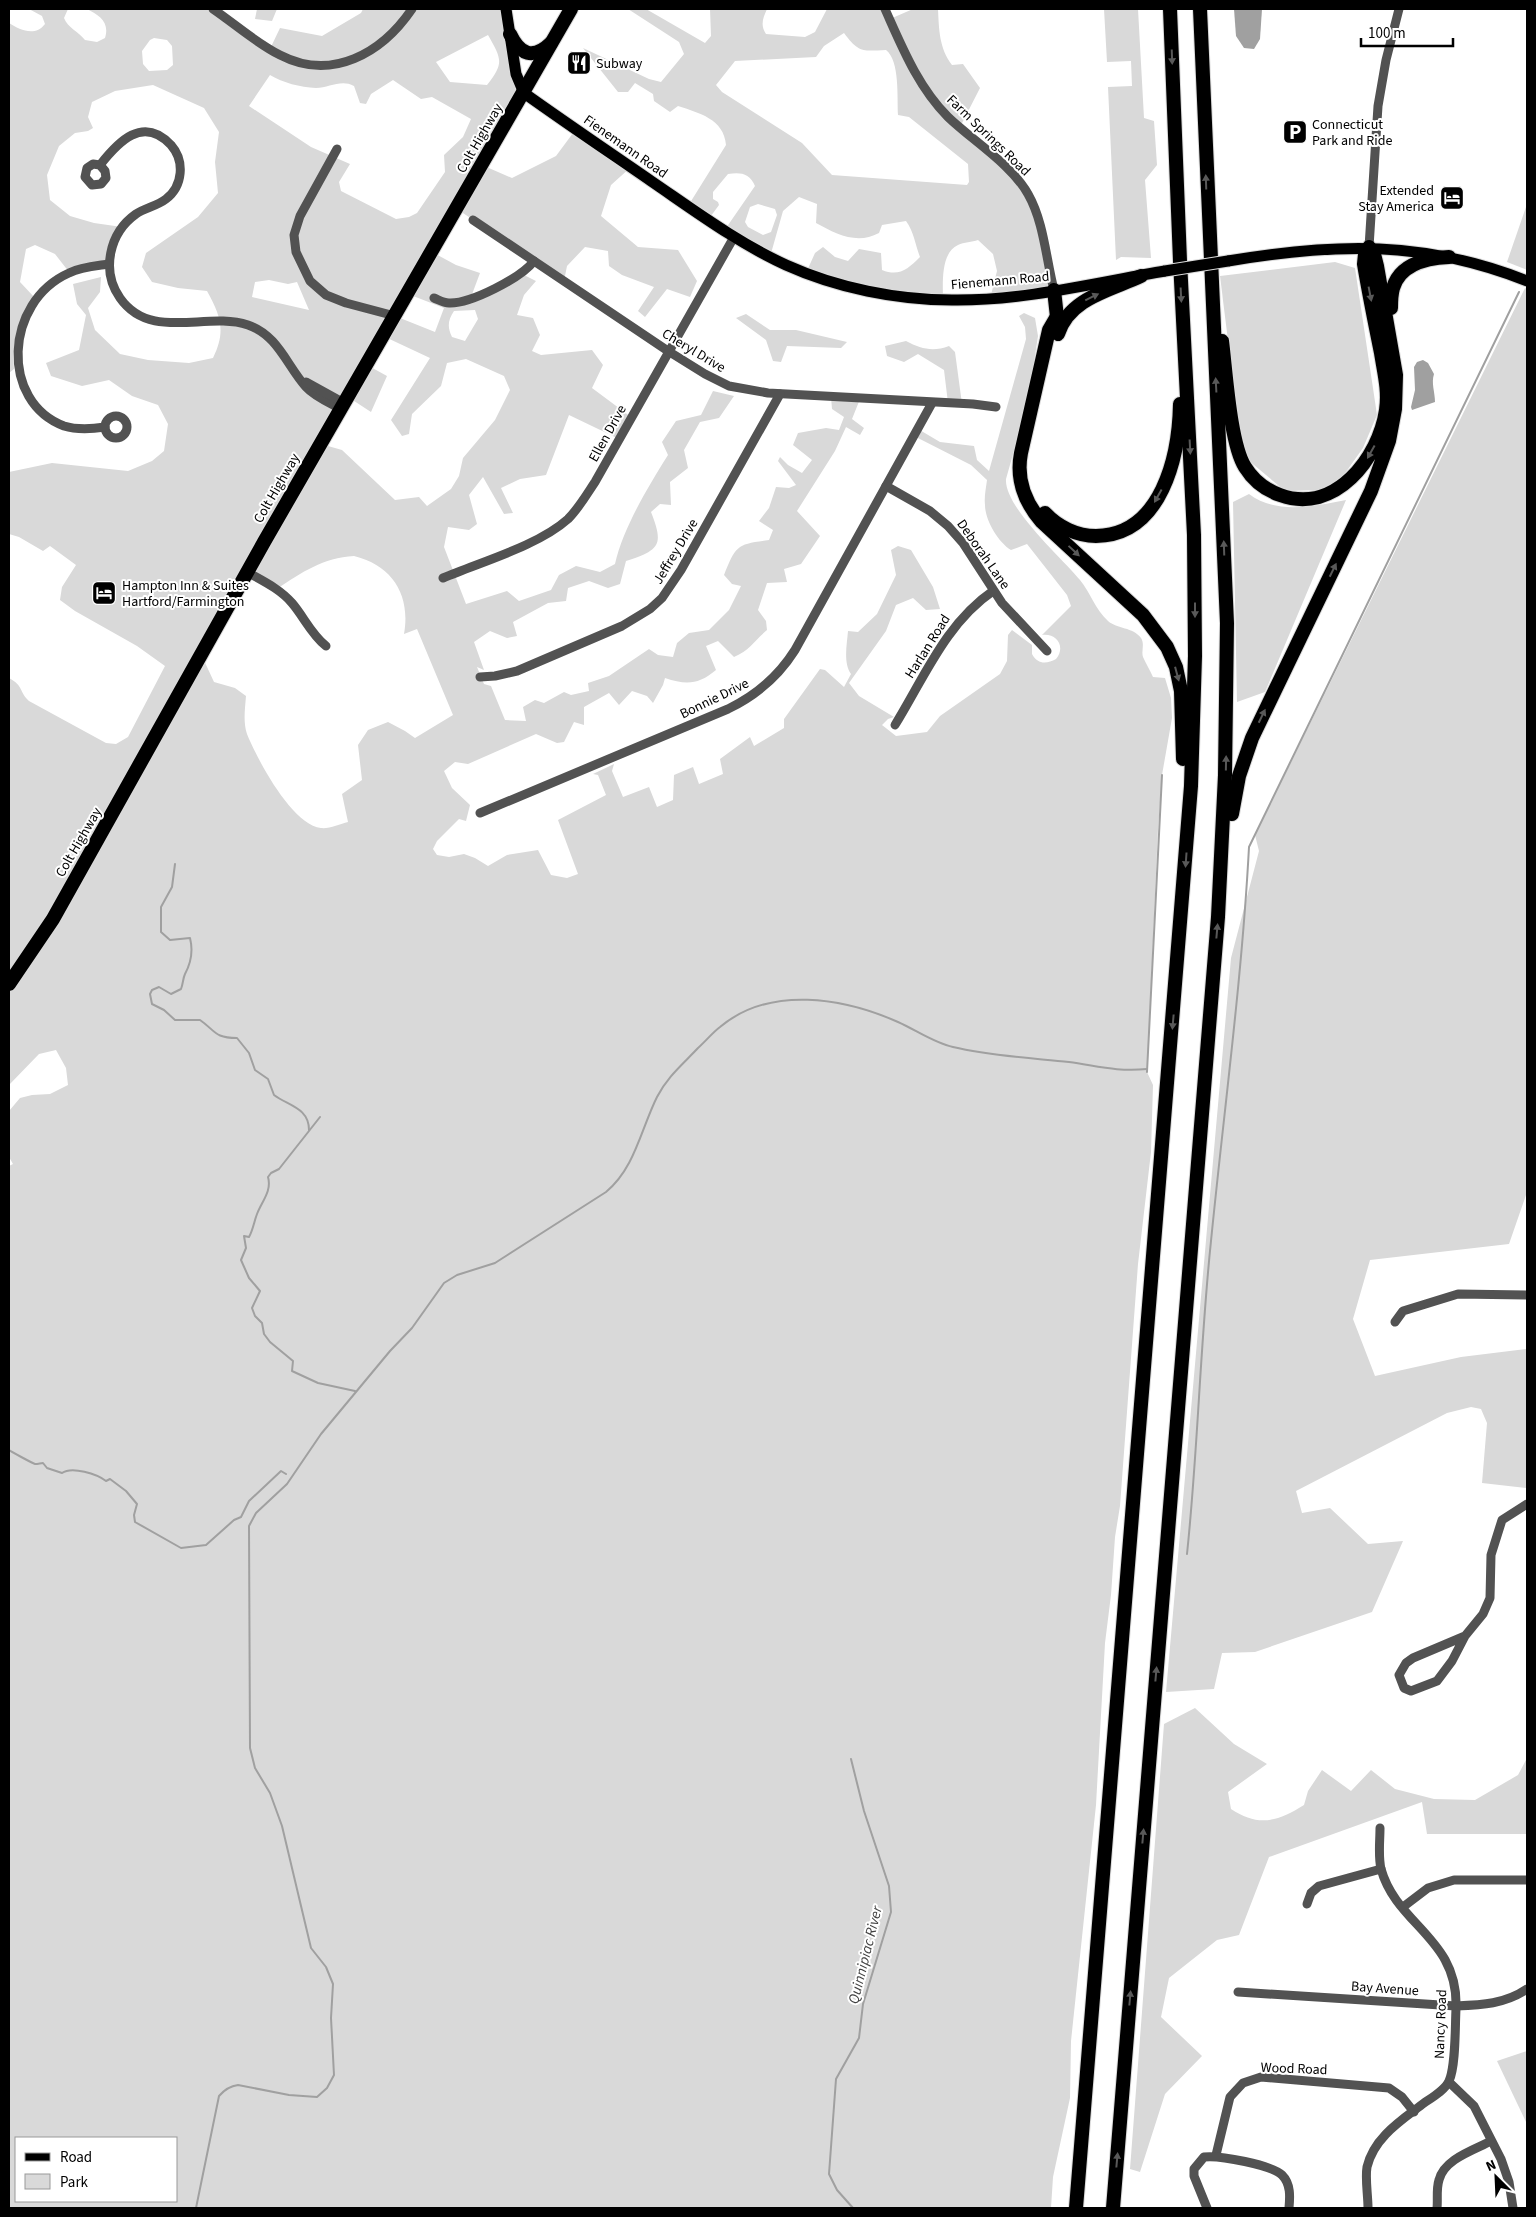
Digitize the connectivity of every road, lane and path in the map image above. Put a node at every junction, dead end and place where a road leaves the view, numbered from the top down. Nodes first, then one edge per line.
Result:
1 (213, 9) edge
2 (412, 9) edge
3 (506, 9) edge
4 (571, 9) edge
5 (884, 9) edge
6 (1170, 9) edge
7 (1200, 9) edge
8 (1399, 9) edge
9 (510, 34) junction
10 (553, 41) junction
11 (524, 93) junction
12 (337, 149) dead end
13 (100, 165) dead end
14 (473, 220) dead end
15 (1208, 231) junction
16 (734, 237) junction
17 (1369, 247) junction
18 (1449, 257) junction
19 (534, 261) junction
20 (109, 264) junction
21 (1142, 276) junction
22 (1527, 281) edge
23 (1054, 290) junction
24 (434, 298) dead end
25 (395, 316) junction
26 (1388, 324) junction
27 (1057, 325) junction
28 (1184, 346) junction
29 (668, 351) junction
30 (780, 394) junction
31 (932, 403) junction
32 (343, 406) junction
33 (996, 407) dead end
34 (105, 428) dead end
35 (886, 486) junction
36 (247, 572) junction
37 (442, 578) dead end
38 (993, 591) junction
39 (326, 646) dead end
40 (1047, 652) dead end
41 (480, 677) dead end
42 (895, 725) dead end
43 (480, 813) dead end
44 (1188, 835) junction
45 (1222, 864) junction
46 (9, 984) edge
47 (1527, 1295) edge
48 (1395, 1322) dead end
49 (1527, 1504) edge
50 (1465, 1636) junction
51 (1380, 1828) dead end
52 (1381, 1868) junction
53 (1527, 1880) edge
54 (1307, 1904) dead end
55 (1403, 1906) junction
56 (1527, 1989) edge
57 (1238, 1992) dead end
58 (1456, 2006) junction
59 (1449, 2082) junction
60 (1414, 2112) junction
61 (1491, 2141) junction
62 (1216, 2155) junction
63 (1076, 2208) edge
64 (1113, 2208) edge
65 (1207, 2208) edge
66 (1289, 2208) edge
67 (1368, 2208) edge
68 (1437, 2208) edge
69 (1512, 2208) edge

1 - 2 street
3 - 9 main road
4 - 10 highway, Colt Highway
5 - 23 street, Farm Springs Road
6 -> 28 highway
15 -> 7 highway
8 - 17 street
9 - 10 highway
9 - 11 main road
10 - 11 highway, Colt Highway
11 - 16 main road, Fienemann Road
11 - 25 highway, Colt Highway
12 - 25 street
13 - 20 street
14 - 19 street, Cheryl Drive
17 -> 15 highway
45 -> 15 highway
16 - 23 main road, Fienemann Road
16 - 29 street, Ellen Drive
17 - 18 main road, Fienemann Road
17 - 21 main road, Fienemann Road, bridge
17 - 26 highway
18 - 22 main road, Fienemann Road
18 - 26 highway
19 - 24 street
19 - 29 street, Cheryl Drive
20 - 32 street
20 - 34 street
21 - 23 main road, Fienemann Road
27 -> 21 highway
23 - 27 highway
25 - 32 highway, Colt Highway
45 -> 26 highway
28 -> 27 highway
27 -> 44 highway
28 -> 44 highway
29 - 30 street, Cheryl Drive
29 - 37 street, Ellen Drive
30 - 31 street, Cheryl Drive
30 - 41 street, Jeffrey Drive
31 - 33 street, Cheryl Drive
31 - 35 street, Bonnie Drive
32 - 36 highway, Colt Highway
35 - 38 street, Deborah Lane
35 - 43 street, Bonnie Drive
36 - 39 street
36 - 46 highway, Colt Highway
38 - 40 street, Deborah Lane
38 - 42 street, Harlan Road
44 -> 63 highway
64 -> 45 highway
47 - 48 street
49 - 50 street
50 - 50 street
51 - 52 street, Nancy Road
52 - 54 street
52 - 55 street, Nancy Road
53 - 55 street
55 - 58 street, Nancy Road
56 - 58 street, Bay Avenue
57 - 58 street, Bay Avenue
58 - 59 street, Nancy Road
59 - 60 street
59 - 61 street
60 - 62 street, Wood Road
60 - 67 street
61 - 68 street
61 - 69 street
62 - 65 street
62 - 66 street

